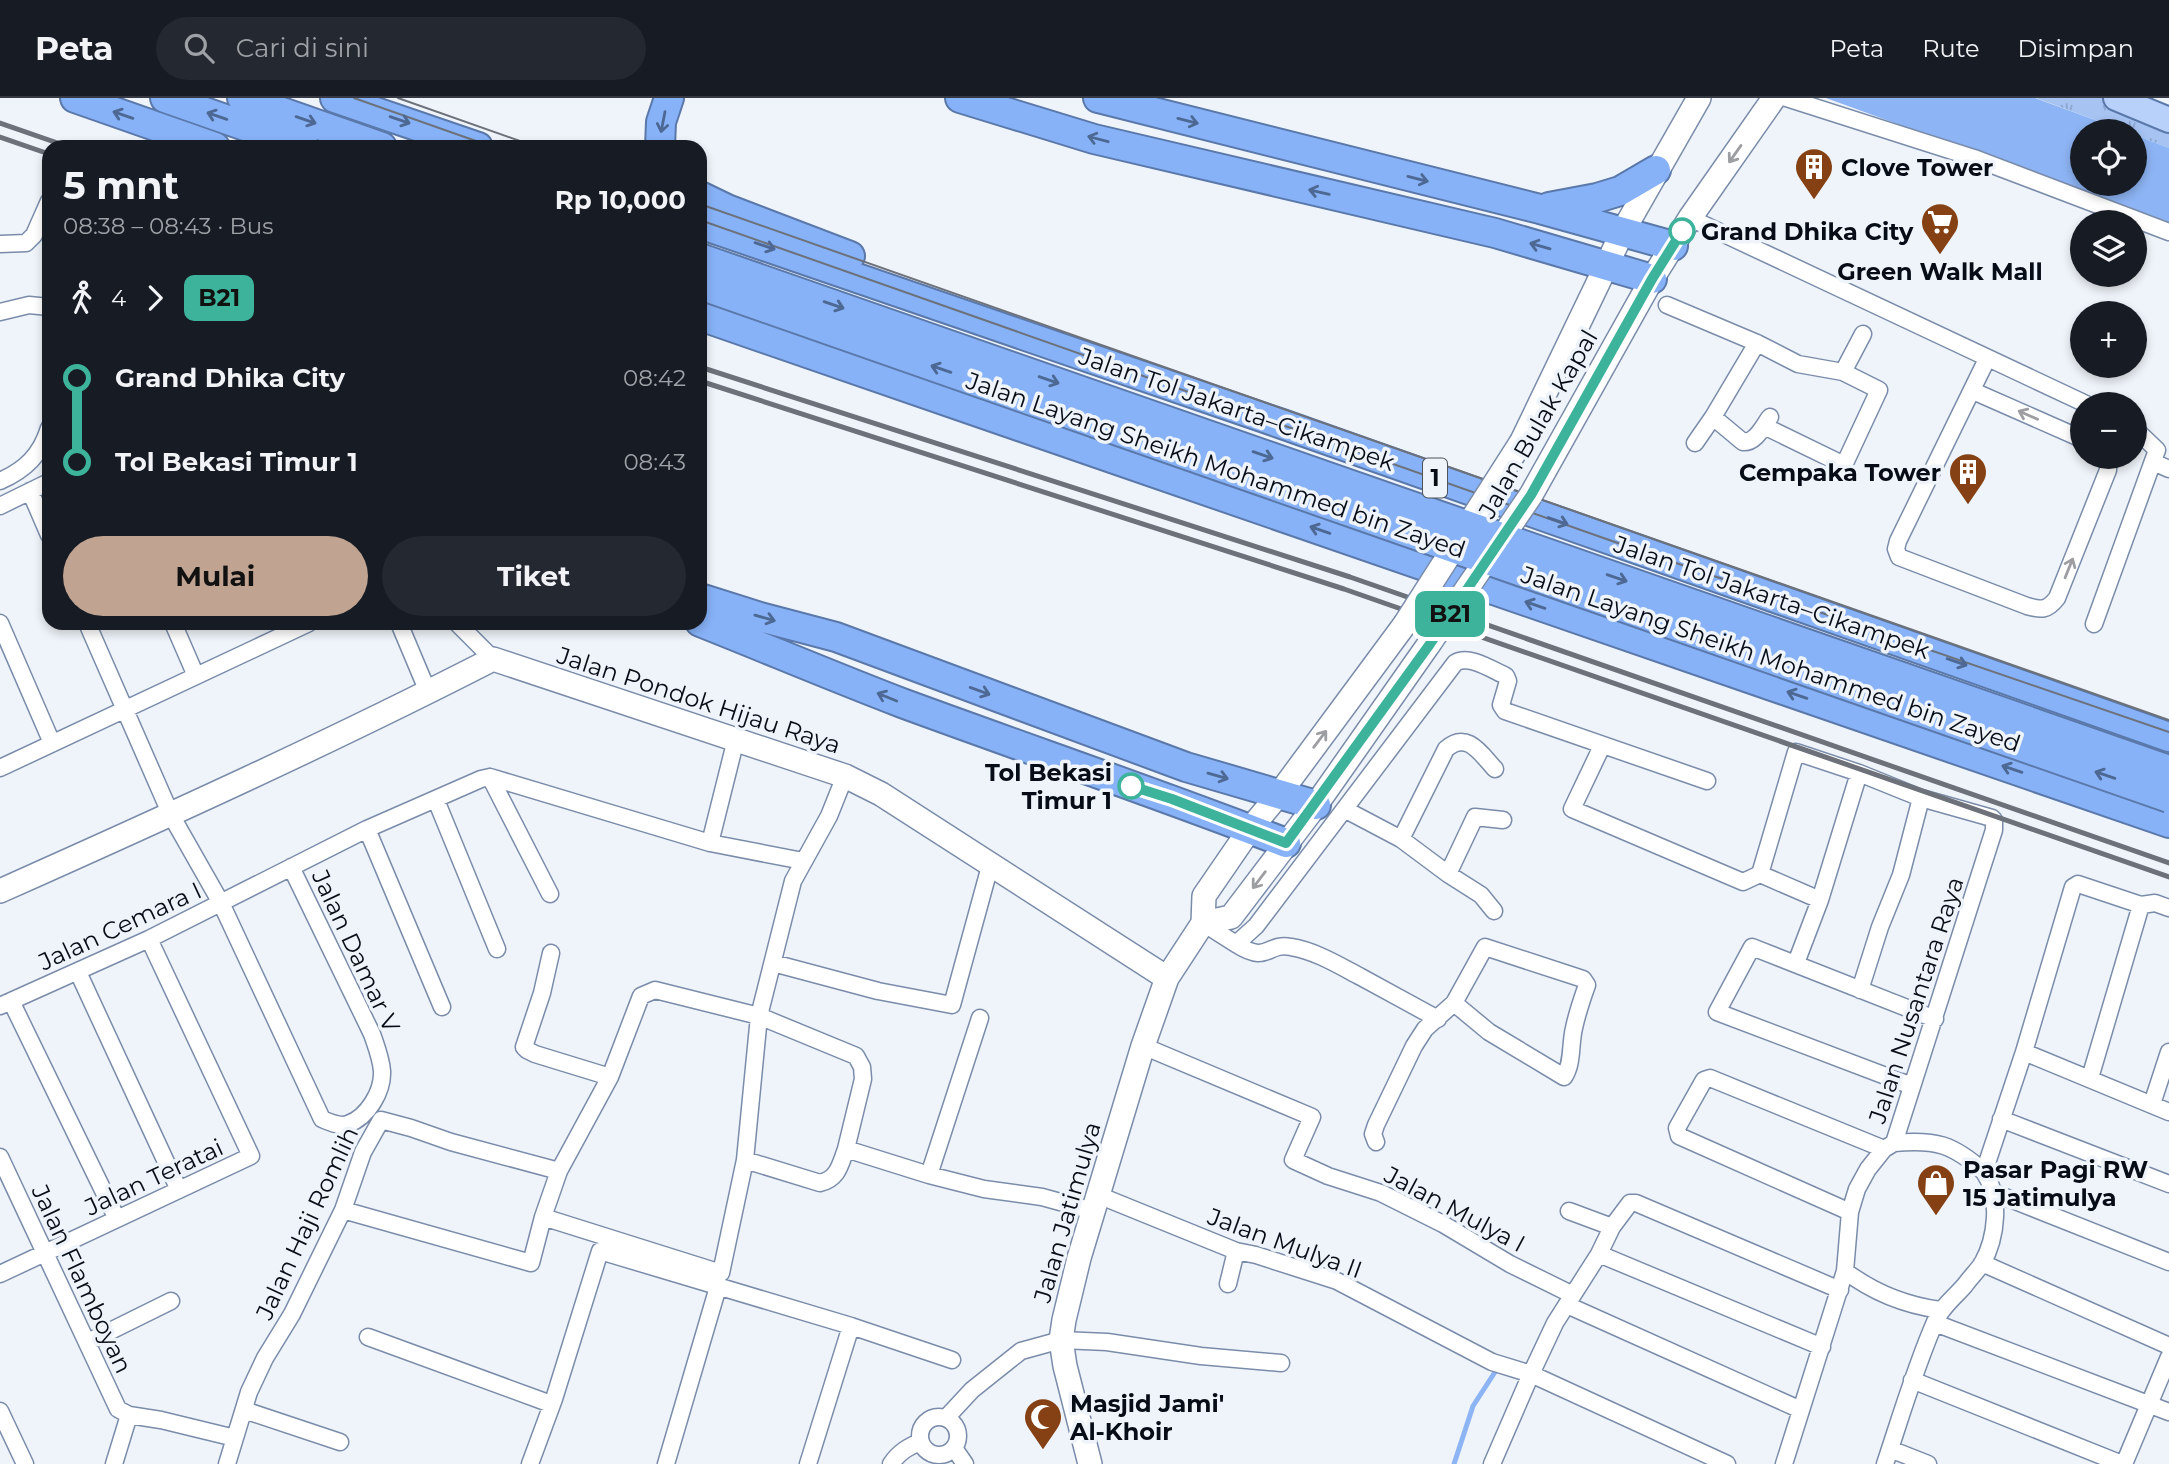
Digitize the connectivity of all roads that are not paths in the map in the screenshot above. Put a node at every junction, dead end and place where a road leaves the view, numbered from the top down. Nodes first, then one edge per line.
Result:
1 (75, 98) edge
2 (165, 98) edge
3 (242, 98) edge
4 (335, 98) edge
5 (669, 98) edge
6 (960, 98) edge
7 (1098, 98) edge
8 (1699, 98) edge
9 (1774, 98) edge
10 (1786, 98) edge
11 (2116, 98) edge
12 (2169, 120) edge
13 (193, 140) edge
14 (285, 140) edge
15 (362, 140) edge
16 (458, 140) edge
17 (661, 140) edge
18 (1656, 170) junction
19 (707, 199) edge
20 (1540, 209) junction
21 (42, 217) edge
22 (1690, 218) junction
23 (707, 225) edge
24 (1623, 230) junction
25 (2169, 232) edge
26 (0, 244) edge
27 (1673, 246) junction
28 (707, 260) edge
29 (1606, 265) junction
30 (1652, 279) junction
31 (707, 287) edge
32 (1667, 305) dead end
33 (42, 306) edge
34 (0, 312) edge
35 (707, 318) edge
36 (1863, 334) dead end
37 (1757, 343) junction
38 (1987, 359) junction
39 (1843, 372) junction
40 (1973, 391) junction
41 (2070, 397) edge
42 (1713, 417) junction
43 (1282, 424) junction
44 (2070, 434) edge
45 (2147, 440) edge
46 (1695, 443) dead end
47 (42, 445) edge
48 (2153, 462) junction
49 (2108, 469) edge
50 (2169, 469) edge
51 (0, 481) edge
52 (42, 485) edge
53 (30, 491) junction
54 (0, 506) edge
55 (42, 519) edge
56 (707, 599) edge
57 (0, 623) edge
58 (2094, 624) dead end
59 (707, 625) edge
60 (90, 630) edge
61 (176, 630) edge
62 (271, 630) edge
63 (294, 630) edge
64 (402, 630) edge
65 (464, 630) edge
66 (275, 639) junction
67 (493, 659) junction
68 (196, 676) junction
69 (429, 692) junction
70 (124, 709) junction
71 (2169, 737) edge
72 (736, 739) junction
73 (52, 743) junction
74 (1602, 746) junction
75 (1186, 767) junction
76 (0, 768) edge
77 (1495, 769) dead end
78 (2169, 771) edge
79 (1859, 773) junction
80 (845, 776) junction
81 (490, 777) junction
82 (1707, 782) dead end
83 (1279, 793) junction
84 (1921, 798) junction
85 (2169, 798) edge
86 (1172, 799) junction
87 (436, 800) junction
88 (1316, 805) junction
89 (1346, 810) junction
90 (171, 815) junction
91 (1503, 820) dead end
92 (2169, 823) edge
93 (367, 829) junction
94 (1250, 829) junction
95 (1401, 839) junction
96 (710, 843) junction
97 (1286, 843) junction
98 (803, 861) junction
99 (990, 866) junction
100 (291, 867) junction
101 (1448, 874) junction
102 (1760, 874) junction
103 (0, 891) edge
104 (550, 894) dead end
105 (1820, 900) junction
106 (221, 903) junction
107 (2141, 905) junction
108 (2169, 908) edge
109 (1494, 911) dead end
110 (1203, 923) junction
111 (149, 939) junction
112 (1236, 944) junction
113 (497, 949) dead end
114 (551, 953) dead end
115 (773, 962) junction
116 (1796, 962) junction
117 (78, 972) junction
118 (1167, 978) junction
119 (1860, 990) junction
120 (5, 1003) edge
121 (1454, 1003) junction
122 (442, 1007) dead end
123 (759, 1016) junction
124 (979, 1018) dead end
125 (1438, 1019) junction
126 (1935, 1019) junction
127 (1143, 1046) junction
128 (2024, 1052) junction
129 (2169, 1052) edge
130 (610, 1077) junction
131 (2090, 1078) junction
132 (1912, 1086) junction
133 (2152, 1104) junction
134 (2169, 1112) edge
135 (2001, 1119) junction
136 (1377, 1142) dead end
137 (1889, 1146) junction
138 (846, 1149) junction
139 (0, 1157) edge
140 (745, 1160) junction
141 (559, 1171) junction
142 (1984, 1171) junction
143 (929, 1175) junction
144 (2169, 1184) edge
145 (179, 1190) junction
146 (1994, 1193) junction
147 (1096, 1203) junction
148 (343, 1210) junction
149 (1569, 1210) dead end
150 (1850, 1212) junction
151 (543, 1217) junction
152 (117, 1219) junction
153 (1612, 1227) junction
154 (1236, 1251) junction
155 (46, 1253) junction
156 (1599, 1254) junction
157 (2169, 1262) edge
158 (1982, 1264) junction
159 (1845, 1271) junction
160 (0, 1274) edge
161 (1228, 1284) dead end
162 (718, 1287) junction
163 (1840, 1290) junction
164 (1570, 1300) junction
165 (171, 1301) dead end
166 (1937, 1316) junction
167 (851, 1326) junction
168 (368, 1337) dead end
169 (1061, 1340) junction
170 (88, 1342) junction
171 (2169, 1346) edge
172 (1822, 1347) junction
173 (2169, 1357) edge
174 (952, 1360) dead end
175 (1281, 1363) dead end
176 (1531, 1374) junction
177 (1912, 1380) junction
178 (551, 1404) junction
179 (2150, 1404) junction
180 (244, 1410) junction
181 (1801, 1410) junction
182 (0, 1411) edge
183 (2169, 1412) edge
184 (128, 1415) junction
185 (946, 1418) junction
186 (235, 1438) junction
187 (340, 1442) dead end
188 (920, 1442) junction
189 (954, 1448) junction
190 (1888, 1456) edge
191 (25, 1464) edge
192 (114, 1464) edge
193 (227, 1464) edge
194 (530, 1464) edge
195 (666, 1464) edge
196 (808, 1464) edge
197 (891, 1464) edge
198 (965, 1464) edge
199 (1090, 1464) edge
200 (1493, 1464) edge
201 (1727, 1464) edge
202 (1784, 1464) edge
203 (1927, 1464) edge
204 (2123, 1464) edge

13 -> 1 highway
14 -> 2 highway
3 -> 15 highway
4 -> 16 highway
5 -> 17 highway
29 -> 6 highway
7 -> 20 highway
8 - 18 main road, Jalan Bulak Kapal
9 -> 22 main road, Jalan Bulak Kapal
10 - 25 street
11 - 12 main road
18 - 20 highway
18 - 24 main road, Jalan Bulak Kapal
19 - 43 highway
20 - 24 highway
21 - 26 street
22 - 27 main road, Jalan Bulak Kapal
22 - 38 street
23 -> 43 highway, Jalan Tol Jakarta–Cikampek / 1
24 - 27 highway
24 - 29 main road, Jalan Bulak Kapal
27 - 30 main road, Jalan Bulak Kapal
28 -> 78 highway, Jalan Layang Sheikh Mohammed bin Zayed / 1, bridge
29 - 30 highway
83 -> 29 main road, Jalan Bulak Kapal, bridge
30 - 88 main road, Jalan Bulak Kapal, bridge
85 -> 31 highway, Jalan Layang Sheikh Mohammed bin Zayed, bridge
32 - 37 street
33 - 34 street
92 -> 35 highway
36 - 39 street
37 - 39 street
37 - 42 street
38 - 40 street
38 - 41 street
39 - 42 street
44 -> 40 street
40 -> 49 street
42 - 46 street
43 -> 71 highway, Jalan Tol Jakarta–Cikampek / 1
45 - 48 street
47 - 51 street
48 - 50 street
48 - 58 street
52 - 53 street
53 - 54 street
53 - 55 street
56 -> 75 highway
57 - 73 street
86 -> 59 highway
60 - 70 street
61 - 68 street
62 - 66 street
63 - 66 street
64 - 69 street
65 - 67 street
66 - 68 street
67 - 69 main road
67 - 72 main road, Jalan Pondok Hijau Raya
68 - 70 street
69 - 90 main road
70 - 73 street
70 - 90 street
72 - 80 main road, Jalan Pondok Hijau Raya
72 - 96 street
73 - 76 street
74 - 82 street
74 - 89 street
74 - 102 street
75 -> 83 highway
75 - 86 highway
77 - 95 street
79 - 84 street
79 - 102 street
79 - 105 street
80 - 98 street
80 - 99 main road, Jalan Pondok Hijau Raya
81 - 87 street, Jalan Cemara I
81 - 96 street
81 - 104 street
83 - 88 highway
83 - 94 main road, Jalan Bulak Kapal
84 - 119 street
84 - 126 street, Jalan Nusantara Raya
86 - 94 highway
87 - 93 street, Jalan Cemara I
87 - 113 street
88 - 97 main road, Jalan Bulak Kapal
89 - 95 street
89 - 112 street
90 - 103 main road
90 - 106 street
91 - 101 street
93 - 100 street, Jalan Cemara I
93 - 122 street
94 - 97 highway
94 - 110 main road, Jalan Bulak Kapal
95 - 101 street
96 - 98 street
97 -> 110 main road, Jalan Bulak Kapal
98 - 115 street
99 - 115 street
99 - 118 main road, Jalan Pondok Hijau Raya
100 - 106 street, Jalan Cemara I
100 - 106 street, Jalan Damar V
101 - 109 street
102 - 105 street
105 - 116 street
106 - 111 street, Jalan Cemara I
107 - 108 street
107 - 128 street
107 - 131 street
110 - 112 street
110 - 118 main road, Jalan Bulak Kapal
111 - 117 street, Jalan Cemara I
111 - 145 street, Jalan Teratai
112 - 125 street
114 - 130 street
115 - 123 street
116 - 119 street
116 - 132 street
117 - 120 street, Jalan Cemara I
117 - 145 street
118 - 127 main road, Jalan Jatimulya
119 - 126 street
120 - 152 street
121 - 121 street
121 - 125 street
123 - 130 street
123 - 138 street
123 - 140 street
124 - 143 street
125 - 136 street
126 - 132 street, Jalan Nusantara Raya
127 - 147 main road, Jalan Jatimulya
127 - 164 street, Jalan Mulya I
128 - 131 street
128 - 135 street
129 - 133 street
130 - 141 street
131 - 133 street
132 - 137 street, Jalan Nusantara Raya
133 - 134 street
135 - 142 street
135 - 144 street
137 - 142 street
137 - 150 street, Jalan Nusantara Raya
137 - 150 street
138 - 140 street
138 - 143 street, Jalan Mulya II
139 - 155 street, Jalan Flamboyan
140 - 151 street
141 - 148 street, Jalan Haji Romlih
141 - 151 street
142 - 146 street
143 - 147 street, Jalan Mulya II
145 - 152 street, Jalan Teratai
146 - 157 street
146 - 158 street
147 - 154 street, Jalan Mulya II
147 - 169 main road, Jalan Jatimulya
148 - 151 street
148 - 180 street, Jalan Haji Romlih
149 - 153 street
150 - 159 street, Jalan Nusantara Raya
152 - 155 street, Jalan Teratai
153 - 156 street
153 - 163 street
154 - 161 street
154 - 176 street, Jalan Mulya II
155 - 160 street, Jalan Teratai
155 - 170 street, Jalan Flamboyan
156 - 164 street
156 - 172 street
158 - 166 street
158 - 171 street
159 - 163 street, Jalan Nusantara Raya
159 - 166 street
162 - 167 street
162 - 178 street
162 - 195 street
163 - 172 street, Jalan Nusantara Raya
164 - 176 street
164 - 181 street
165 - 170 street
166 - 177 street
166 - 179 street
167 - 174 street
167 - 196 street
168 - 178 street
169 - 175 street
169 - 185 street
169 - 199 main road, Jalan Jatimulya
170 - 184 street, Jalan Flamboyan
172 - 181 street, Jalan Nusantara Raya
173 - 179 street
176 - 200 street
176 - 201 street, Jalan Mulya II
177 - 190 street
177 - 204 street
178 - 194 street
179 - 183 street
179 - 204 street
180 - 186 street, Jalan Haji Romlih
180 - 187 street
181 - 202 street, Jalan Nusantara Raya
182 - 191 street
184 - 186 street
184 - 192 street
185 - 188 street
185 - 189 street
186 - 193 street, Jalan Haji Romlih
188 - 189 street
188 - 197 street
189 - 198 street
190 - 203 street

